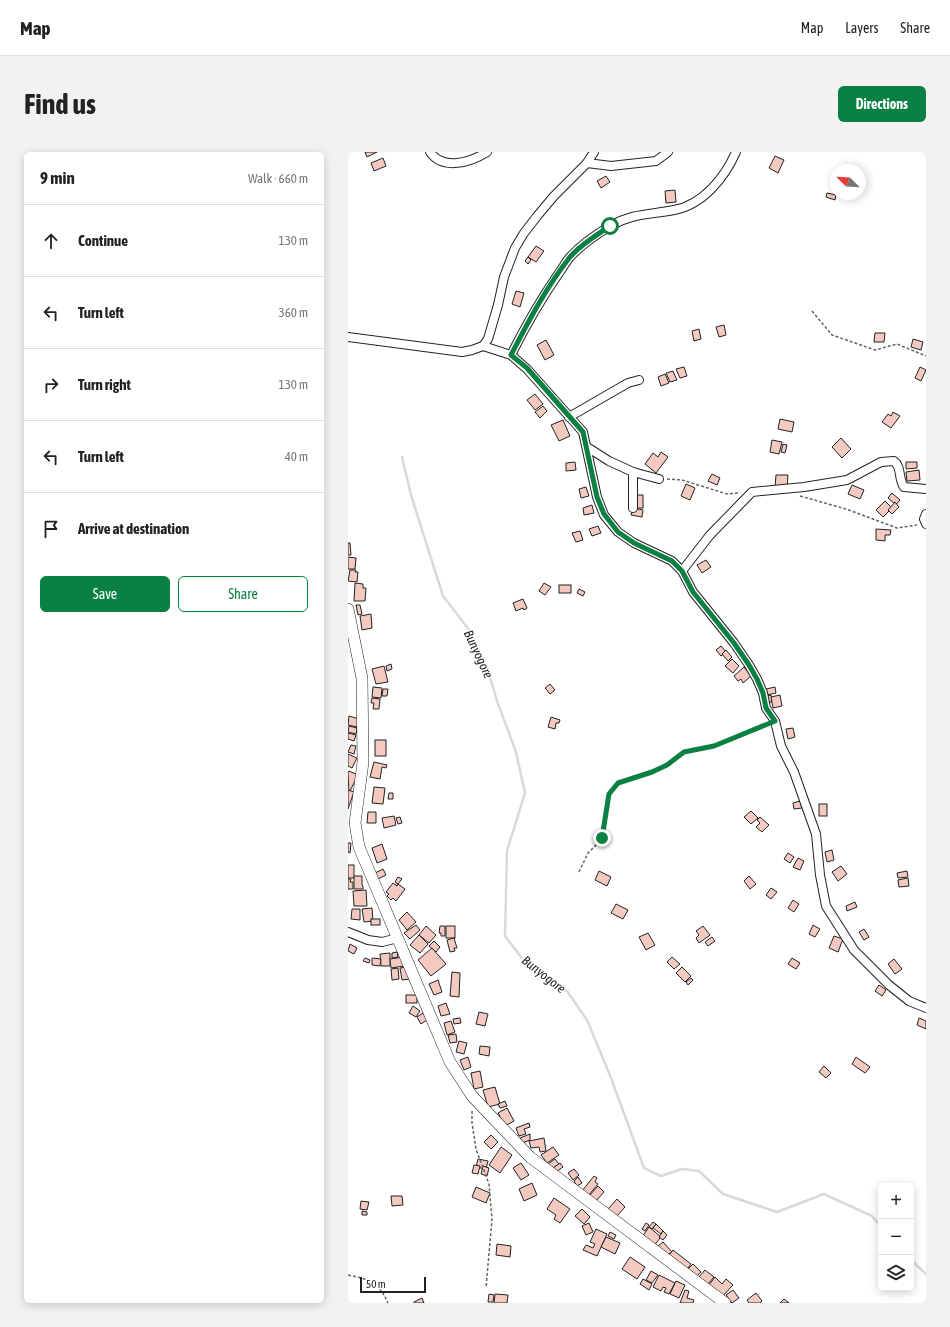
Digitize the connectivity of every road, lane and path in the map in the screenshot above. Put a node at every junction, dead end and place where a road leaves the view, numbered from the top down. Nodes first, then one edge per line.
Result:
1 (430, 152) edge
2 (487, 152) edge
3 (594, 152) edge
4 (668, 152) edge
5 (736, 152) edge
6 (587, 163) junction
7 (812, 311) dead end
8 (348, 337) edge
9 (483, 346) junction
10 (511, 355) junction
11 (926, 356) edge
12 (640, 380) dead end
13 (569, 417) junction
14 (587, 447) junction
15 (633, 472) junction
16 (659, 479) joint
17 (926, 489) edge
18 (752, 492) junction
19 (800, 496) dead end
20 (632, 508) dead end
21 (926, 514) edge
22 (926, 524) edge
23 (682, 571) junction
24 (348, 609) edge
25 (775, 721) junction
26 (579, 872) dead end
27 (348, 932) edge
28 (398, 938) junction
29 (926, 1008) edge
30 (472, 1096) junction
31 (348, 1275) edge
32 (486, 1288) dead end
33 (388, 1303) edge
34 (725, 1303) edge

1 - 2 street
3 - 6 street
4 - 6 street
5 - 10 street
6 - 9 street
7 - 11 path
8 - 9 street
9 - 10 street
10 - 13 street
12 - 13 street
13 - 14 street
14 - 15 street
14 - 23 street
15 - 16 street
15 - 20 street
16 - 18 path
17 - 18 street
18 - 23 street
19 - 22 path
21 - 22 street
23 - 25 street
24 - 28 main road
25 - 26 path
25 - 29 street
27 - 28 street
28 - 30 main road
30 - 32 path
30 - 34 main road
31 - 33 path

